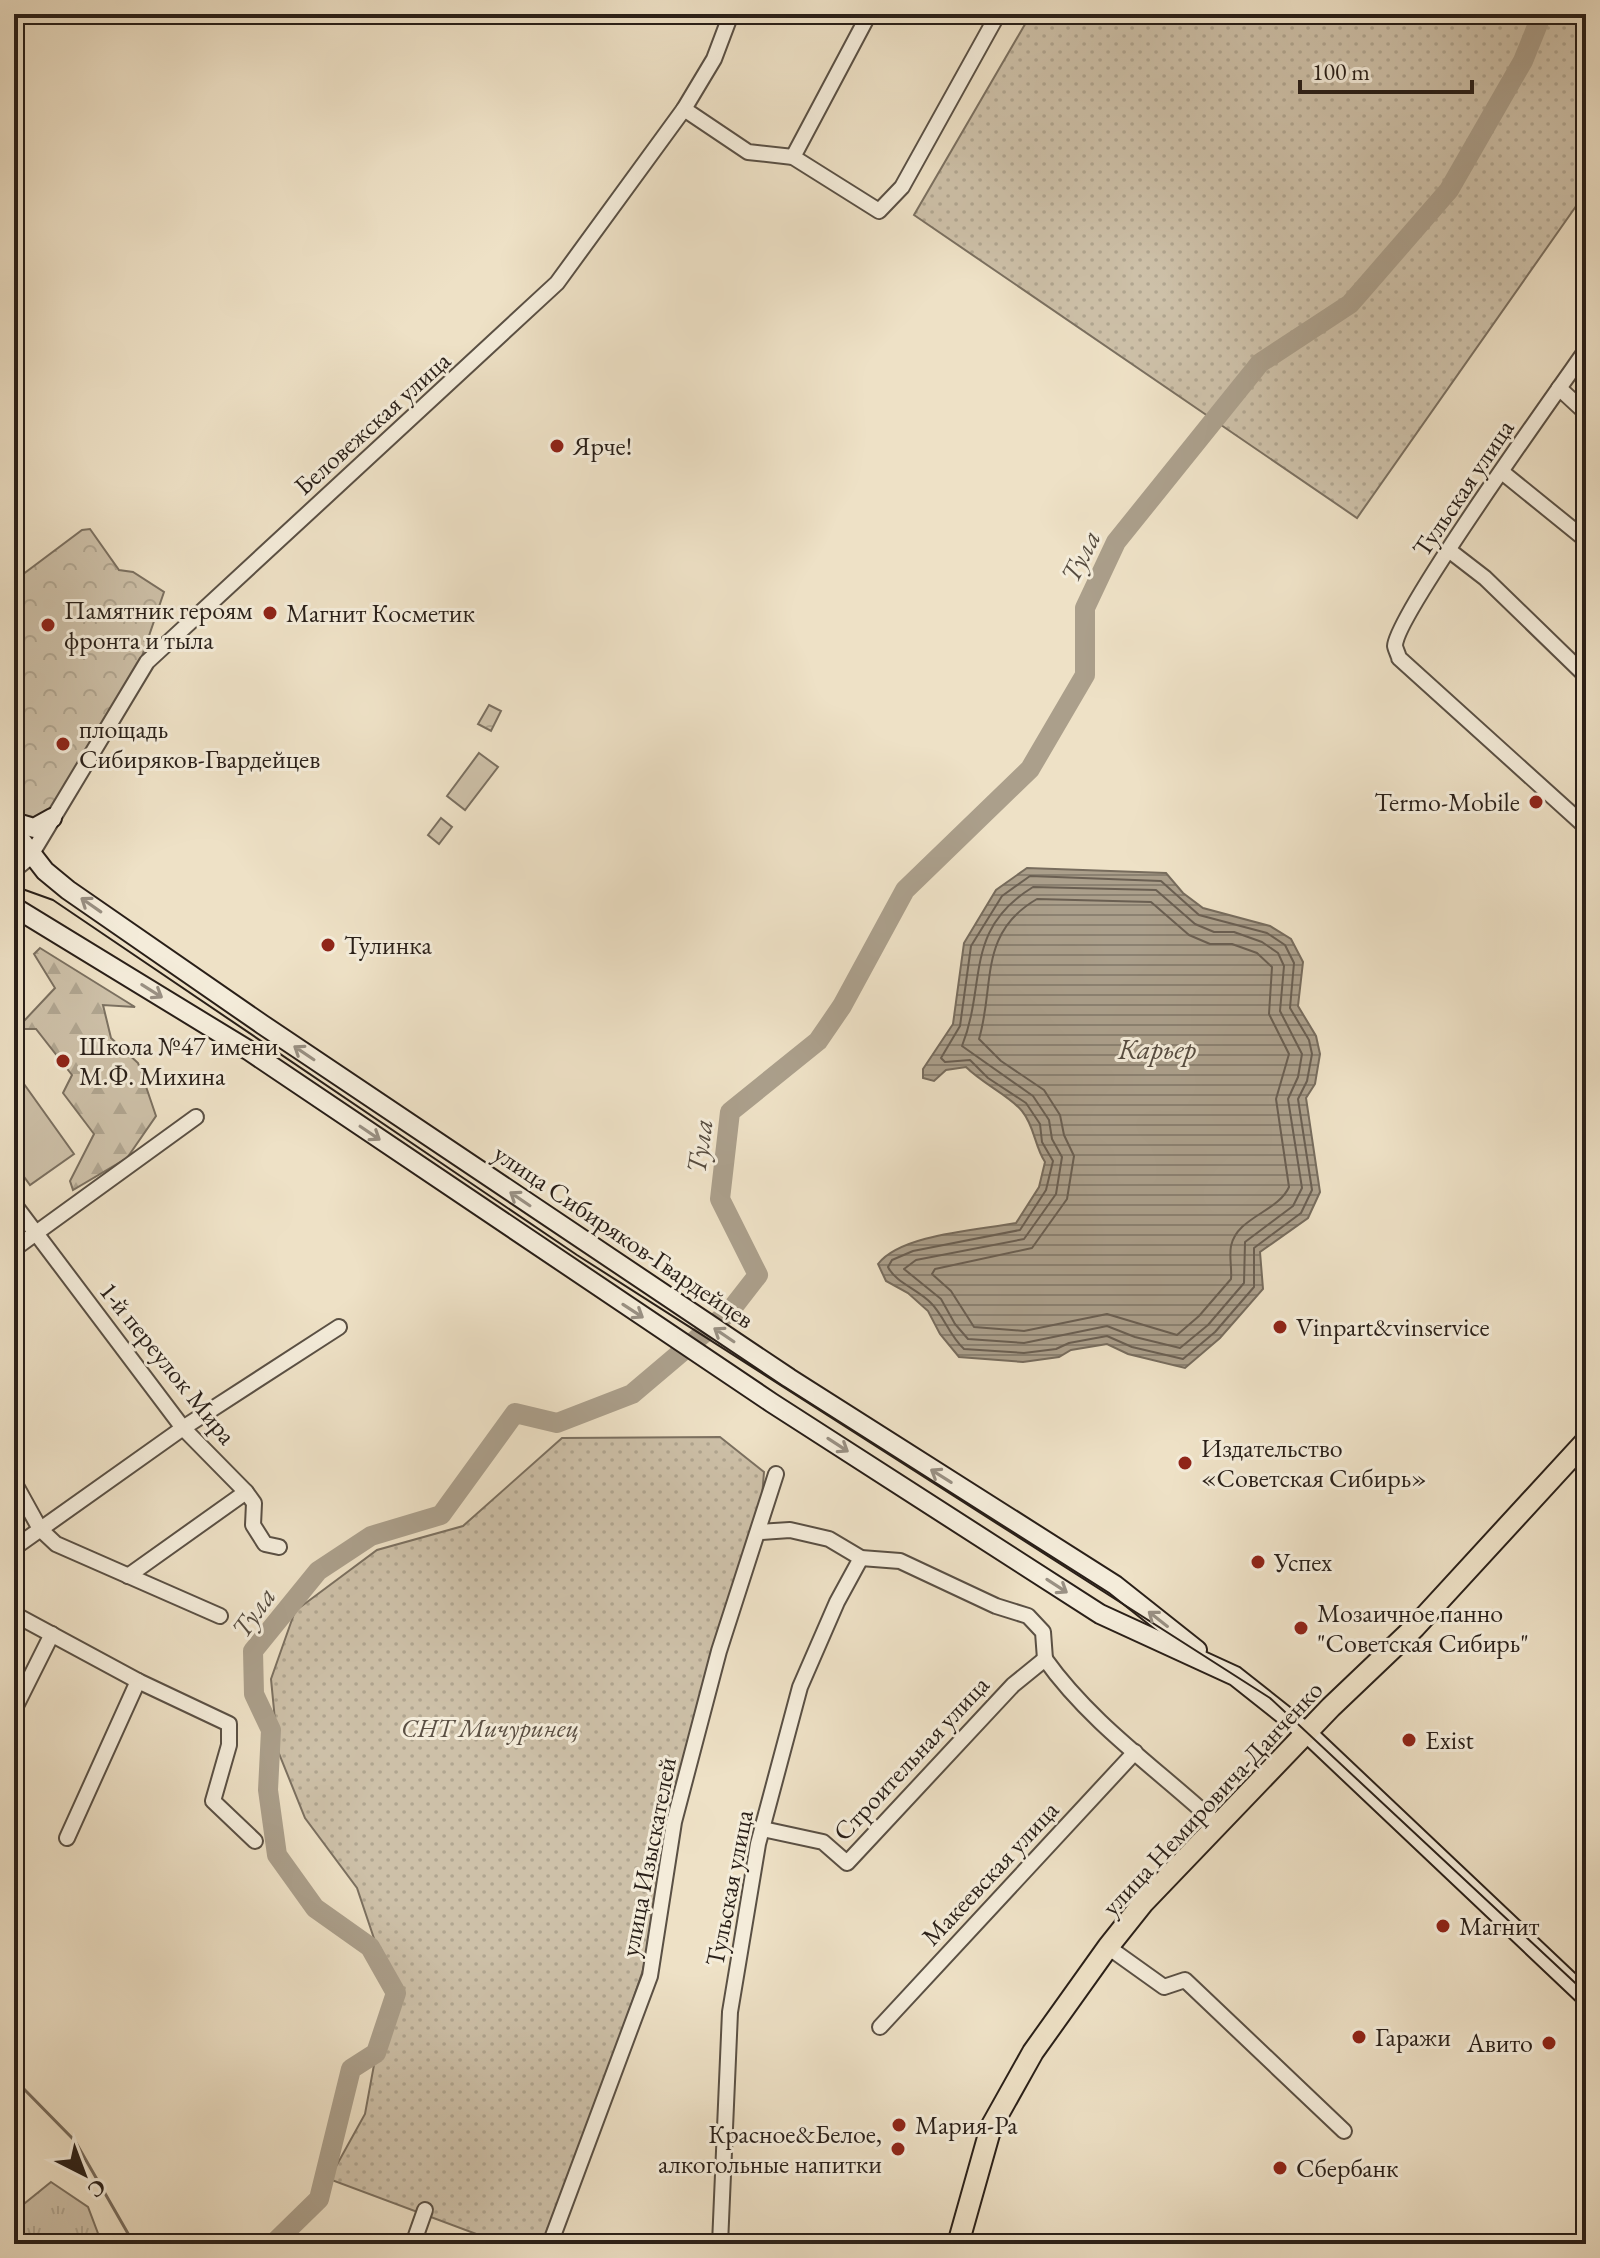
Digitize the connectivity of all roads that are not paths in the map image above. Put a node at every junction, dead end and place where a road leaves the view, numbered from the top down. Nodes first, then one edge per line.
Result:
1 (731, 14) edge
2 (869, 14) edge
3 (998, 14) edge
4 (684, 109) junction
5 (793, 157) junction
6 (1586, 350) edge
7 (1559, 388) junction
8 (1586, 413) edge
9 (1502, 472) junction
10 (1586, 540) edge
11 (1450, 551) junction
12 (1586, 676) edge
13 (52, 818) junction
14 (14, 822) edge
15 (1586, 827) edge
16 (14, 831) edge
17 (31, 855) junction
18 (14, 869) edge
19 (14, 907) edge
20 (196, 1117) dead end
21 (14, 1204) edge
22 (36, 1233) junction
23 (14, 1249) edge
24 (339, 1327) dead end
25 (183, 1428) junction
26 (1586, 1441) edge
27 (776, 1474) dead end
28 (14, 1482) edge
29 (246, 1492) junction
30 (40, 1529) junction
31 (760, 1532) junction
32 (279, 1547) dead end
33 (14, 1548) edge
34 (861, 1558) junction
35 (128, 1576) junction
36 (14, 1614) edge
37 (220, 1616) dead end
38 (52, 1634) junction
39 (1045, 1659) junction
40 (1219, 1667) junction
41 (138, 1681) junction
42 (14, 1710) edge
43 (1307, 1733) junction
44 (1135, 1752) junction
45 (1218, 1825) junction
46 (763, 1829) junction
47 (67, 1838) dead end
48 (255, 1841) dead end
49 (1108, 1947) junction
50 (1586, 1997) edge
51 (880, 2027) dead end
52 (1344, 2131) dead end
53 (425, 2210) dead end
54 (413, 2244) edge
55 (550, 2244) edge
56 (720, 2244) edge
57 (958, 2244) edge

1 - 4 street, Беловежская улица
2 - 5 street
3 - 5 street
4 - 5 street
4 - 13 street, Беловежская улица
6 - 7 street, Тульская улица
7 - 8 street
7 - 9 street, Тульская улица
9 - 10 street
9 - 11 street, Тульская улица
11 - 12 street
11 - 15 street, Тульская улица
13 - 14 main road
13 - 17 street, Беловежская улица
16 - 17 main road, улица Сибиряков-Гвардейцев
17 - 18 street
40 -> 17 main road, улица Сибиряков-Гвардейцев
19 -> 40 main road, улица Сибиряков-Гвардейцев
20 - 22 street
21 - 22 street, 1-й переулок Мира
22 - 23 street
22 - 25 street, 1-й переулок Мира
24 - 25 street
25 - 29 street, 1-й переулок Мира
25 - 30 street
26 - 43 main road, улица Немировича-Данченко
27 - 31 street, улица Изыскателей
28 - 30 street
29 - 32 street
29 - 35 street
30 - 33 street
30 - 35 street
31 - 34 street
31 - 55 street, улица Изыскателей
34 - 39 street
34 - 46 street, Тульская улица
35 - 37 street
36 - 38 street
38 - 41 street
38 - 42 street
39 - 44 street
39 - 46 street, Строительная улица
40 - 43 main road, улица Сибиряков-Гвардейцев
41 - 47 street
41 - 48 street
43 - 45 main road, улица Немировича-Данченко
43 - 50 main road, улица Сибиряков-Гвардейцев
44 - 45 street
44 - 51 street, Макеевская улица
45 - 49 main road, улица Немировича-Данченко
46 - 56 street, Тульская улица
49 - 52 street
49 - 57 main road, улица Немировича-Данченко
53 - 54 street

